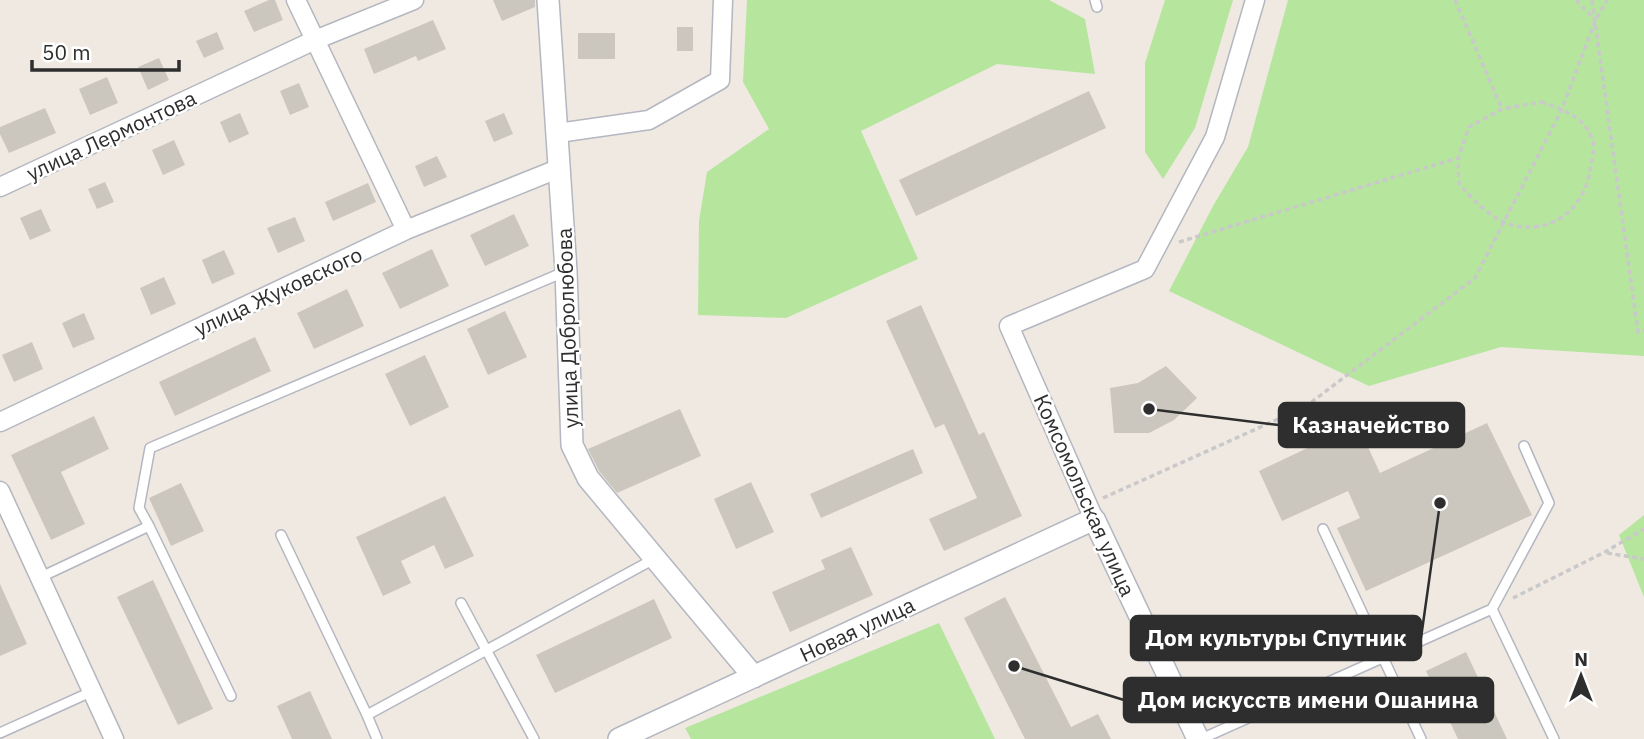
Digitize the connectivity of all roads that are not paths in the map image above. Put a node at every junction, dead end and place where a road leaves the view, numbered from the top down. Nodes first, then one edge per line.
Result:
1 (296, 0) edge
2 (415, 0) edge
3 (548, 0) edge
4 (723, 0) edge
5 (1255, 0) edge
6 (314, 40) junction
7 (558, 133) junction
8 (560, 169) junction
9 (0, 187) edge
10 (406, 230) junction
11 (566, 271) junction
12 (0, 422) edge
13 (1524, 446) dead end
14 (0, 491) edge
15 (1094, 519) junction
16 (149, 526) junction
17 (1323, 529) dead end
18 (281, 535) dead end
19 (656, 558) junction
20 (41, 577) junction
21 (461, 603) dead end
22 (1492, 609) junction
23 (486, 650) junction
24 (1383, 659) junction
25 (754, 677) junction
26 (93, 691) junction
27 (231, 696) dead end
28 (367, 715) junction
29 (0, 733) edge
30 (114, 739) edge
31 (377, 739) edge
32 (534, 739) edge
33 (620, 739) edge
34 (1199, 739) edge
35 (1421, 739) edge
36 (1554, 739) edge

1 - 6 street
2 - 6 street, улица Лермонтова
3 - 7 street, улица Добролюбова
4 - 7 street
5 - 15 street, Комсомольская улица
6 - 9 street, улица Лермонтова
6 - 10 street
7 - 8 street, улица Добролюбова
8 - 10 street, улица Жуковского
8 - 11 street, улица Добролюбова
10 - 12 street, улица Жуковского
11 - 16 lane
11 - 19 street, улица Добролюбова
13 - 22 lane
14 - 20 street
15 - 25 street, Новая улица
15 - 34 street, Комсомольская улица
16 - 20 lane
16 - 27 lane
17 - 24 lane
18 - 28 lane
19 - 23 lane
19 - 25 street, улица Добролюбова
20 - 26 street
21 - 23 lane
22 - 24 lane
22 - 36 lane
23 - 28 lane
23 - 32 lane
24 - 34 lane
24 - 35 lane
25 - 33 street, Новая улица
26 - 29 lane
26 - 30 street
28 - 31 lane

